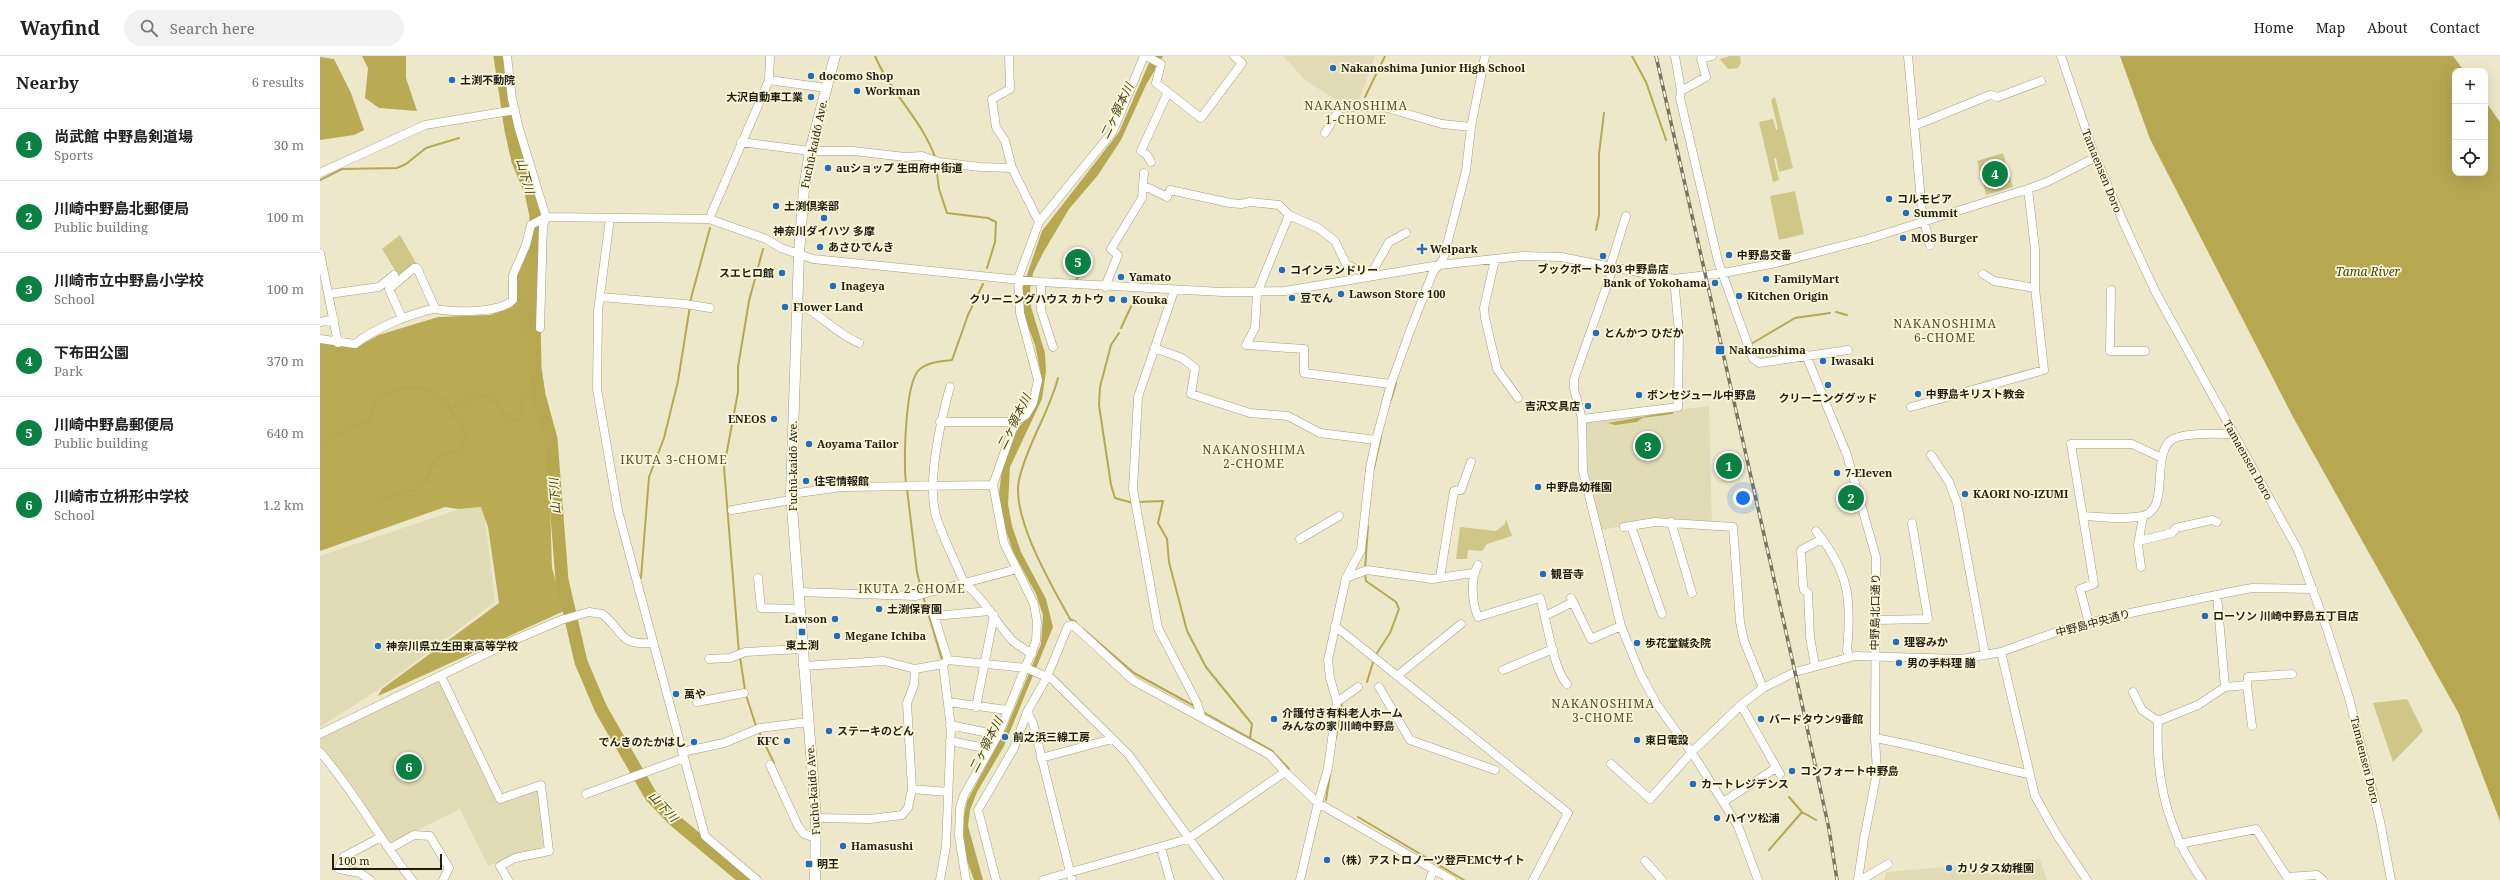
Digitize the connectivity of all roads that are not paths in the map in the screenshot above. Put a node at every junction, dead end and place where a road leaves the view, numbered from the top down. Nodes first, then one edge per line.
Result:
1 (507, 56) edge
2 (770, 56) edge
3 (835, 56) edge
4 (1009, 56) edge
5 (1146, 56) edge
6 (1234, 56) edge
7 (1485, 56) edge
8 (1675, 56) edge
9 (1712, 56) edge
10 (1908, 56) edge
11 (2061, 56) edge
12 (769, 80) junction
13 (2041, 81) dead end
14 (826, 88) junction
15 (1681, 91) junction
16 (1167, 94) junction
17 (513, 110) junction
18 (1914, 126) junction
19 (1471, 127) junction
20 (1325, 133) dead end
21 (741, 142) junction
22 (810, 151) junction
23 (2096, 157) junction
24 (1151, 162) dead end
25 (1012, 168) junction
26 (320, 173) edge
27 (1144, 173) dead end
28 (1144, 188) junction
29 (2028, 189) junction
30 (1289, 215) junction
31 (1626, 216) dead end
32 (610, 218) junction
33 (540, 220) junction
34 (708, 220) junction
35 (1039, 222) junction
36 (1924, 222) junction
37 (1406, 232) dead end
38 (1930, 245) dead end
39 (320, 253) edge
40 (800, 253) junction
41 (1495, 259) junction
42 (1439, 265) junction
43 (1611, 267) junction
44 (1723, 273) junction
45 (1983, 274) dead end
46 (394, 276) dead end
47 (1370, 276) junction
48 (1020, 279) junction
49 (1674, 279) junction
50 (1039, 282) junction
51 (1105, 287) junction
52 (2035, 288) junction
53 (325, 290) edge
54 (2112, 290) dead end
55 (1174, 291) junction
56 (1257, 293) junction
57 (600, 297) junction
58 (799, 304) junction
59 (435, 308) junction
60 (710, 308) dead end
61 (402, 318) junction
62 (334, 319) junction
63 (320, 322) edge
64 (540, 328) dead end
65 (320, 339) edge
66 (338, 343) junction
67 (859, 343) dead end
68 (1053, 347) dead end
69 (1154, 348) junction
70 (1848, 350) dead end
71 (2145, 351) dead end
72 (1806, 355) junction
73 (1391, 384) junction
74 (950, 386) dead end
75 (1518, 398) dead end
76 (1911, 406) dead end
77 (1582, 419) junction
78 (940, 422) junction
79 (1015, 422) junction
80 (2234, 434) junction
81 (1376, 440) junction
82 (1931, 455) dead end
83 (2162, 458) junction
84 (1471, 462) dead end
85 (934, 485) junction
86 (992, 485) junction
87 (791, 497) junction
88 (732, 510) dead end
89 (1339, 516) dead end
90 (2084, 516) junction
91 (2143, 516) junction
92 (1671, 522) junction
93 (2217, 522) dead end
94 (1912, 523) dead end
95 (1816, 532) dead end
96 (1300, 539) dead end
97 (1822, 539) junction
98 (2139, 540) junction
99 (1478, 565) dead end
100 (2140, 567) dead end
101 (1017, 569) junction
102 (1473, 573) junction
103 (1440, 577) junction
104 (758, 578) dead end
105 (1346, 578) junction
106 (964, 583) junction
107 (2313, 589) junction
108 (799, 592) junction
109 (1692, 593) dead end
110 (2217, 595) junction
111 (800, 608) junction
112 (992, 613) junction
113 (1662, 614) dead end
114 (1545, 616) junction
115 (1876, 620) junction
116 (2089, 623) junction
117 (1460, 624) dead end
118 (1335, 626) junction
119 (1621, 626) junction
120 (653, 643) junction
121 (802, 649) junction
122 (1553, 649) junction
123 (2001, 652) junction
124 (1032, 654) junction
125 (1985, 654) junction
126 (1849, 657) junction
127 (1875, 657) junction
128 (709, 658) dead end
129 (945, 662) junction
130 (983, 665) junction
131 (803, 666) junction
132 (1815, 666) junction
133 (1027, 668) junction
134 (915, 669) junction
135 (1503, 670) dead end
136 (2292, 674) dead end
137 (441, 676) junction
138 (1045, 676) junction
139 (1397, 676) junction
140 (1567, 684) dead end
141 (2247, 685) junction
142 (1358, 687) dead end
143 (1379, 687) dead end
144 (2225, 687) junction
145 (1763, 688) junction
146 (2133, 692) dead end
147 (744, 693) dead end
148 (697, 702) dead end
149 (948, 702) junction
150 (1337, 702) junction
151 (1741, 704) junction
152 (976, 707) junction
153 (1008, 710) junction
154 (1027, 712) junction
155 (1201, 716) junction
156 (2158, 721) junction
157 (808, 722) junction
158 (950, 725) junction
159 (2252, 726) dead end
160 (320, 734) edge
161 (998, 735) junction
162 (1875, 738) junction
163 (1112, 739) junction
164 (950, 741) junction
165 (990, 749) junction
166 (320, 752) edge
167 (1691, 754) junction
168 (683, 755) junction
169 (1041, 758) junction
170 (1612, 764) dead end
171 (770, 765) dead end
172 (1495, 770) dead end
173 (1284, 772) junction
174 (2028, 774) junction
175 (912, 788) junction
176 (948, 792) junction
177 (586, 794) dead end
178 (1723, 802) junction
179 (1318, 803) junction
180 (816, 818) junction
181 (381, 837) junction
182 (816, 838) junction
183 (1188, 839) junction
184 (2179, 844) junction
185 (1161, 848) junction
186 (390, 849) junction
187 (1645, 861) dead end
188 (1888, 864) dead end
189 (1433, 869) junction
190 (1072, 876) edge
191 (752, 878) edge
192 (2287, 878) edge
193 (370, 880) edge
194 (412, 880) edge
195 (443, 880) edge
196 (508, 880) edge
197 (814, 880) edge
198 (940, 880) edge
199 (966, 880) edge
200 (996, 880) edge
201 (1043, 880) edge
202 (1170, 880) edge
203 (1219, 880) edge
204 (1300, 880) edge
205 (1430, 880) edge
206 (1452, 880) edge
207 (1533, 880) edge
208 (1662, 880) edge
209 (1758, 880) edge
210 (1860, 880) edge
211 (2087, 880) edge
212 (2202, 880) edge
213 (2323, 880) edge
214 (2391, 880) edge

1 - 17 street
2 - 12 street
3 - 14 main road, Fuchū-kaidō Ave.
4 - 25 street
5 - 16 street
5 - 35 street
6 - 16 street
7 - 19 street
8 - 15 street
9 - 15 street
10 - 18 street
11 - 23 street, Tamaensen Doro
12 - 14 street
12 - 21 street
13 - 18 street
14 - 22 main road, Fuchū-kaidō Ave.
15 - 44 street
16 - 24 street
17 - 26 street
17 - 33 street
18 - 36 street
19 - 20 street
19 - 42 street
21 - 22 street
21 - 34 street
22 - 25 street
22 - 40 main road, Fuchū-kaidō Ave.
23 - 29 street
23 - 80 street, Tamaensen Doro
25 - 35 street
27 - 28 street
28 - 30 street
28 - 51 street
29 - 36 street
29 - 52 street
30 - 47 street
30 - 56 street
31 - 43 street
32 - 33 street
32 - 34 street
32 - 57 street
33 - 59 street
33 - 64 street
34 - 40 street
35 - 48 street
36 - 38 street
36 - 44 street
37 - 47 street
39 - 53 street
40 - 48 street
40 - 58 main road, Fuchū-kaidō Ave.
41 - 42 street
41 - 43 street
41 - 75 street
42 - 47 street
42 - 73 street
43 - 49 street
43 - 77 street
44 - 49 street
44 - 72 street
45 - 52 street
46 - 53 street
47 - 56 street
48 - 50 street
48 - 79 street
49 - 77 street
50 - 51 street
50 - 68 street
51 - 55 street
52 - 76 street
53 - 62 street
54 - 71 street
55 - 56 street
55 - 69 street
56 - 73 street
57 - 60 street
57 - 120 street
58 - 67 street
58 - 87 main road, Fuchū-kaidō Ave.
59 - 61 street
59 - 61 street
61 - 66 street
62 - 63 street
62 - 66 street
65 - 66 street
69 - 81 street
69 - 155 street
70 - 72 street
72 - 115 street, 中野島北口通り
73 - 81 street
74 - 78 street
77 - 119 street
78 - 79 street
78 - 85 street
79 - 86 street
80 - 83 street
80 - 107 street, Tamaensen Doro
81 - 105 street
82 - 125 street
83 - 90 street
83 - 91 street
84 - 103 street
85 - 86 street
85 - 87 street
85 - 106 street
86 - 101 street
87 - 88 street
87 - 108 main road, Fuchū-kaidō Ave.
89 - 96 street
90 - 91 street
90 - 116 street
91 - 98 street
92 - 109 street
92 - 113 street
92 - 145 street
93 - 98 street
94 - 115 street
95 - 97 street
97 - 126 street
97 - 132 street
98 - 100 street
99 - 102 street
101 - 106 street
101 - 124 street
102 - 103 street
102 - 114 street
103 - 105 street
104 - 111 street
105 - 118 street
106 - 108 street
106 - 112 street
107 - 110 street, 中野島中央通り
107 - 214 street, Tamaensen Doro
108 - 111 main road, Fuchū-kaidō Ave.
110 - 116 street, 中野島中央通り
110 - 144 street
111 - 121 main road, Fuchū-kaidō Ave.
112 - 124 street
112 - 129 street
112 - 130 street
114 - 119 street
114 - 122 street
115 - 127 street, 中野島北口通り
116 - 123 street, 中野島中央通り
117 - 139 street
118 - 139 street
118 - 150 street
119 - 167 street
120 - 137 street
120 - 168 street
121 - 128 street
121 - 131 main road, Fuchū-kaidō Ave.
122 - 135 street
122 - 140 street
123 - 125 street, 中野島中央通り
123 - 174 street
124 - 133 street
125 - 127 street, 中野島中央通り
126 - 127 street, 中野島中央通り
126 - 132 street, 中野島中央通り
127 - 162 street, 中野島北口通り
129 - 130 street
129 - 134 street
129 - 149 street
130 - 133 street
130 - 152 street
131 - 134 street
131 - 157 main road, Fuchū-kaidō Ave.
132 - 145 street, 中野島中央通り
133 - 138 street
133 - 153 street
134 - 175 street
136 - 141 street
137 - 160 street
137 - 196 street
138 - 154 street
138 - 155 street
138 - 163 street
139 - 207 street
141 - 144 street
141 - 159 street
142 - 150 street
143 - 172 street
144 - 156 street
145 - 151 street, 中野島中央通り
146 - 156 street
147 - 148 street
149 - 152 street
149 - 158 street
150 - 179 street
151 - 167 street, 中野島中央通り
151 - 178 street
152 - 153 street
153 - 161 street
154 - 169 street
154 - 200 street
155 - 173 street
156 - 184 street
157 - 168 street
157 - 180 main road, Fuchū-kaidō Ave.
158 - 161 street
158 - 164 street
161 - 165 street
162 - 174 street
162 - 210 street, 中野島北口通り
163 - 169 street
163 - 183 street
164 - 165 street
164 - 176 street
165 - 199 street
166 - 181 street
167 - 170 street, 中野島中央通り
167 - 178 street
168 - 177 street
168 - 191 street
169 - 190 street
171 - 182 street
173 - 179 street
173 - 183 street
174 - 211 street
175 - 176 street
175 - 180 street
176 - 198 street
178 - 209 street
179 - 189 street
179 - 204 street
180 - 182 main road, Fuchū-kaidō Ave.
181 - 186 street
181 - 193 street
182 - 197 main road, Fuchū-kaidō Ave.
183 - 185 street
183 - 203 street
184 - 192 street
184 - 212 street
185 - 190 street
185 - 202 street
186 - 194 street
186 - 195 street
187 - 208 street
188 - 210 street
189 - 205 street
189 - 206 street
190 - 201 street
192 - 213 street

